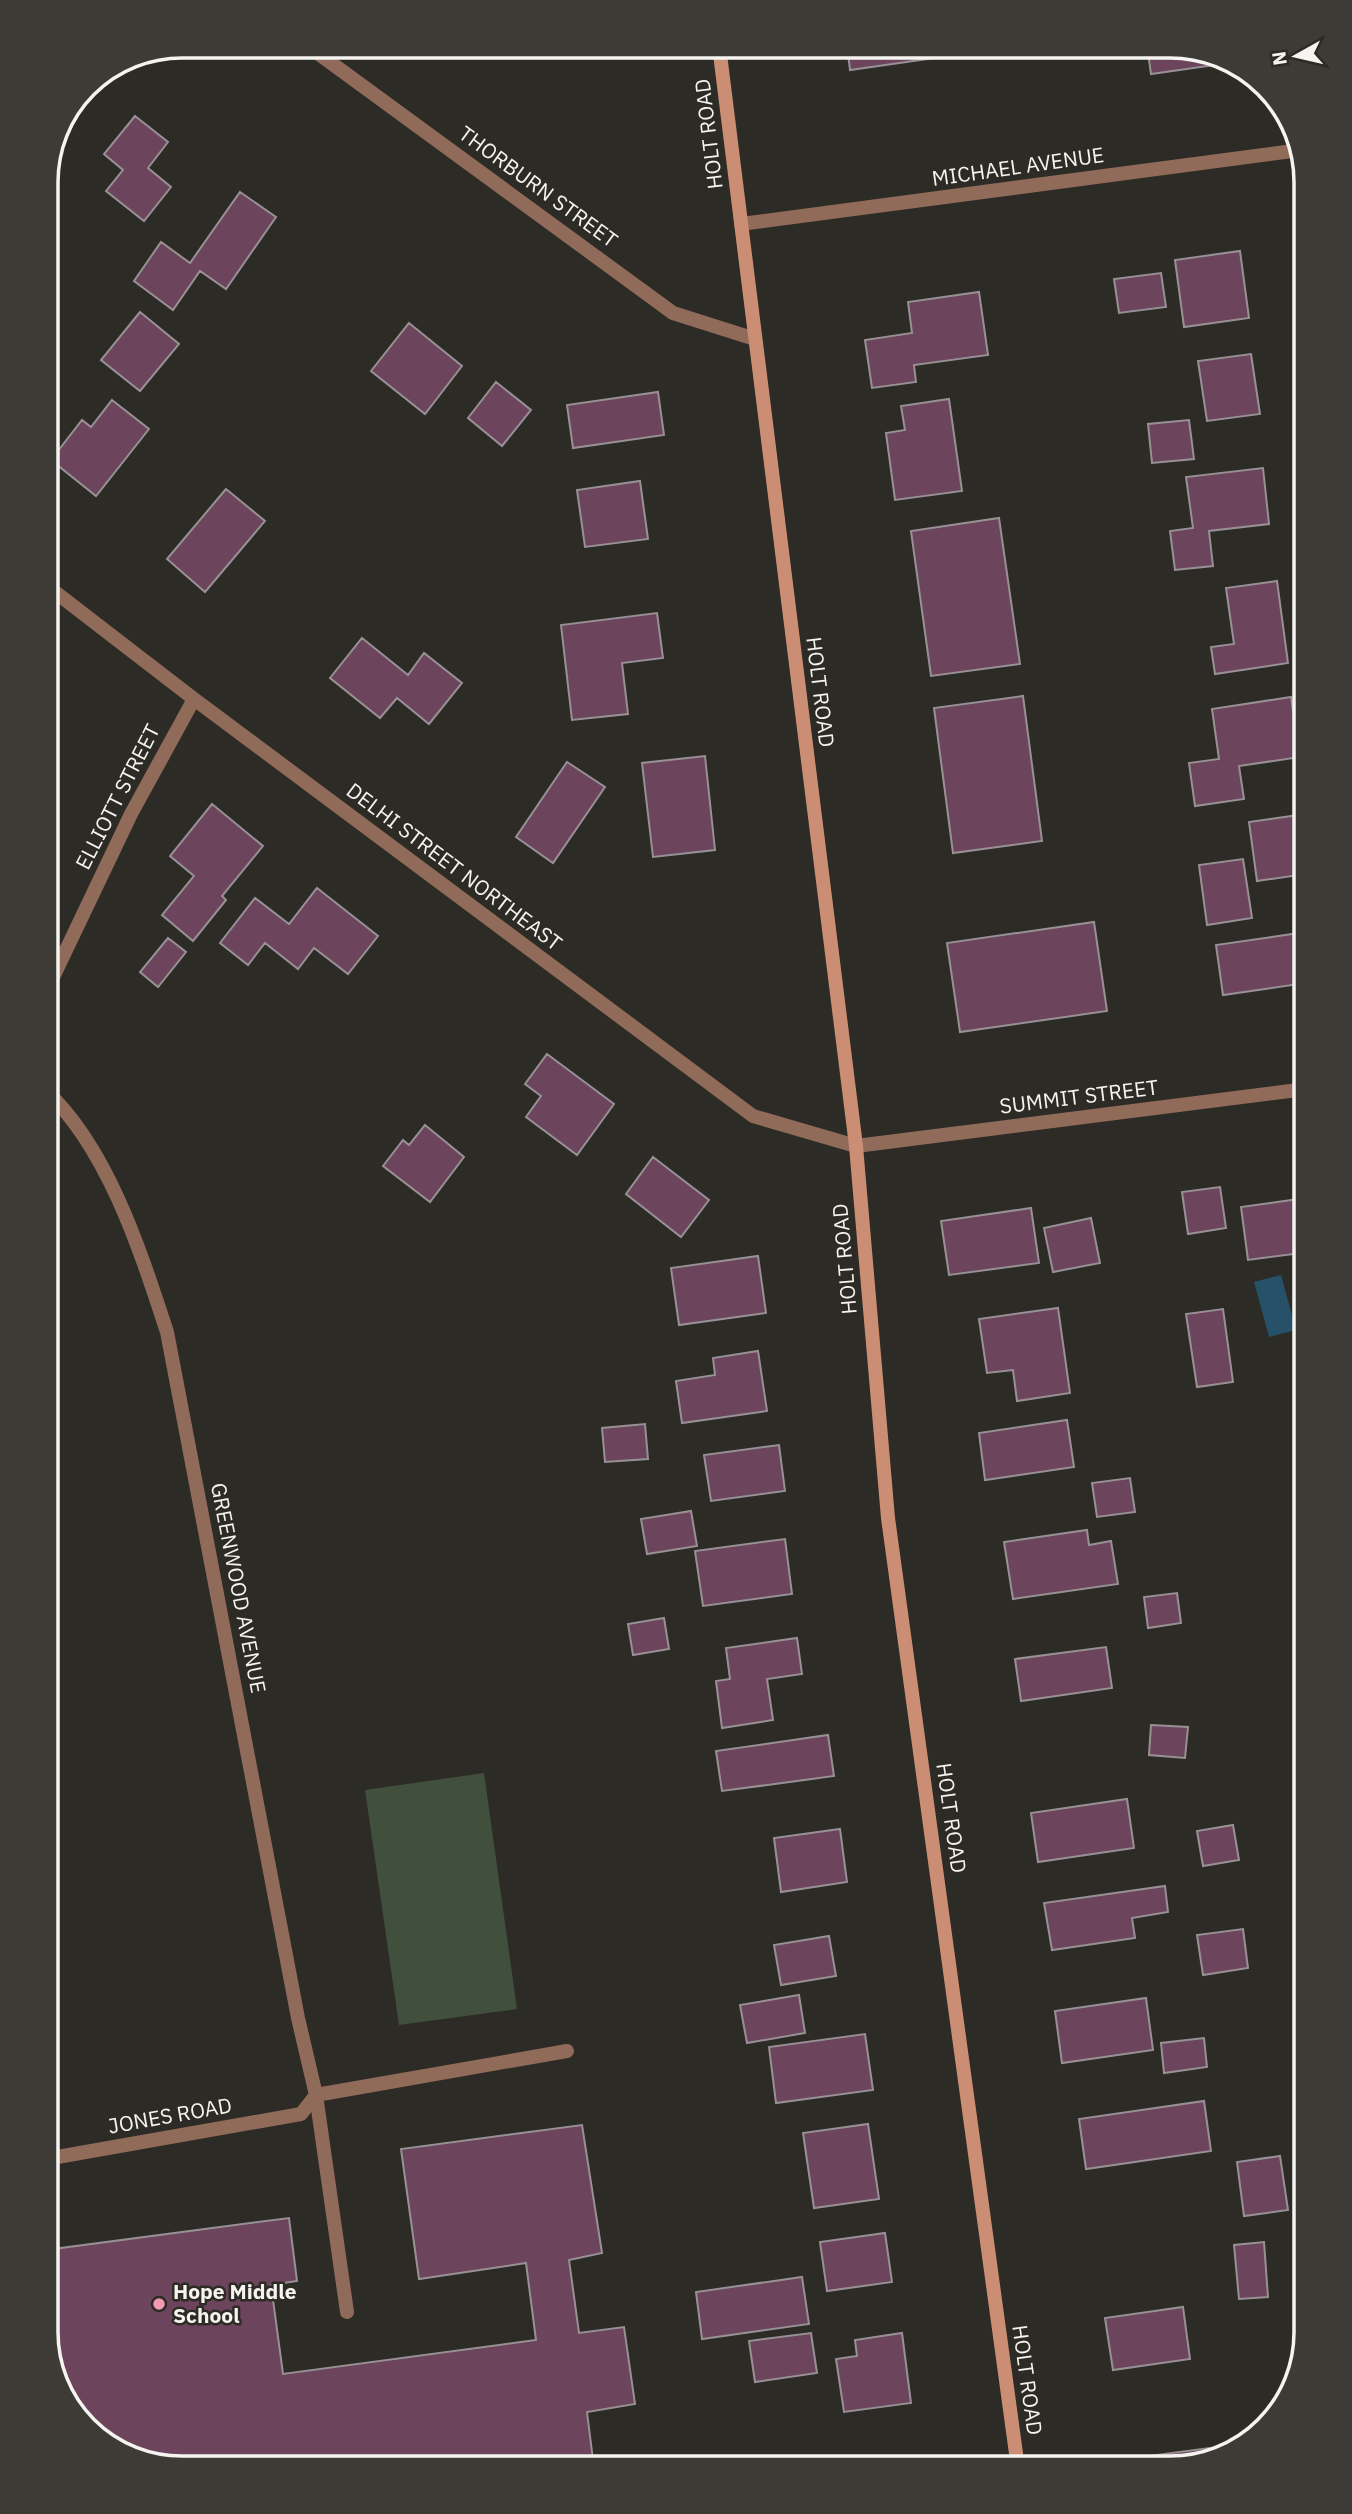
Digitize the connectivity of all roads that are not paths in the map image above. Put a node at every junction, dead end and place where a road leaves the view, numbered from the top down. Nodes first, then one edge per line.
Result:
1 (324, 58) edge
2 (720, 58) edge
3 (1290, 151) edge
4 (741, 224) junction
5 (755, 339) junction
6 (58, 595) edge
7 (194, 699) junction
8 (58, 967) edge
9 (1294, 1091) edge
10 (58, 1102) edge
11 (856, 1146) junction
12 (567, 2051) dead end
13 (316, 2095) junction
14 (58, 2157) edge
15 (347, 2312) dead end
16 (1016, 2456) edge

1 - 5 street, THORBURN STREET
2 - 4 main road, HOLT ROAD
3 - 4 street, MICHAEL AVENUE
4 - 5 main road, HOLT ROAD
5 - 11 main road, HOLT ROAD
6 - 7 street, DELHI STREET NORTHEAST
7 - 8 street, ELLIOTT STREET
7 - 11 street, DELHI STREET NORTHEAST
9 - 11 street, SUMMIT STREET
10 - 13 street, GREENWOOD AVENUE
11 - 16 main road, HOLT ROAD
12 - 13 street
13 - 14 street, JONES ROAD
13 - 15 street, GREENWOOD AVENUE

